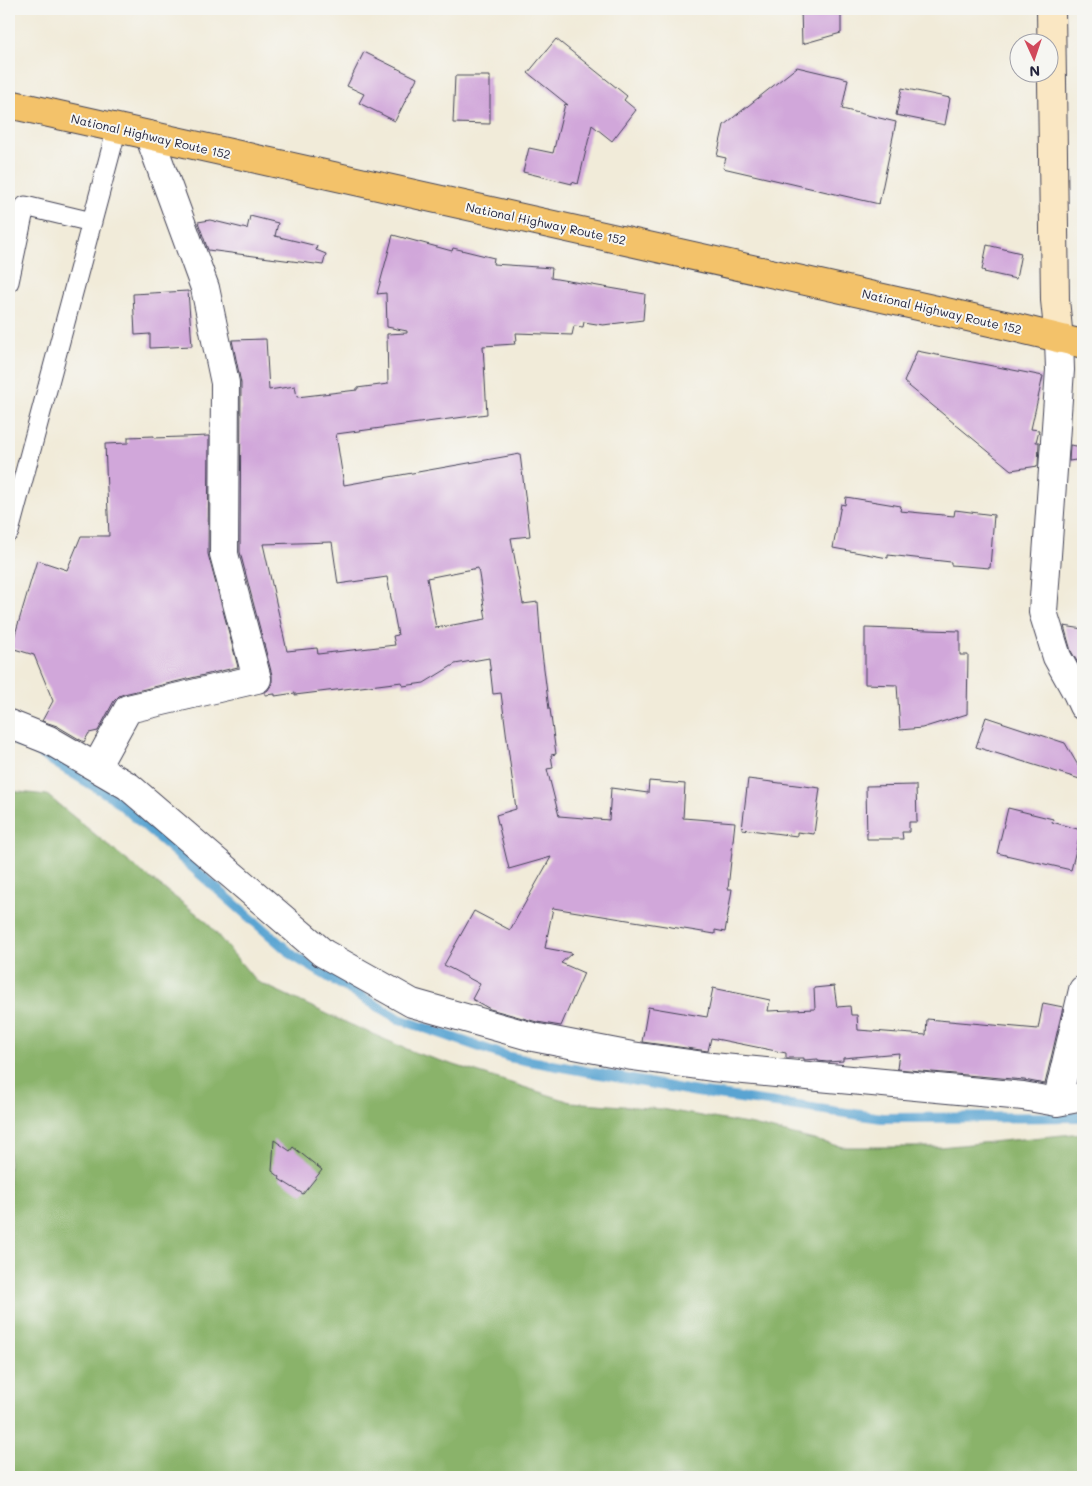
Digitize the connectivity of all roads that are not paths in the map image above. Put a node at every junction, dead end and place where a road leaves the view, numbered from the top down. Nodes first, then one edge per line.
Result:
1 (1051, 9) edge
2 (9, 104) edge
3 (117, 128) junction
4 (149, 135) junction
5 (92, 222) junction
6 (9, 282) edge
7 (1071, 341) edge
8 (9, 528) edge
9 (1083, 706) edge
10 (9, 724) edge
11 (96, 767) junction
12 (1083, 990) edge
13 (1083, 1097) edge
14 (1056, 1102) junction

1 - 7 street
2 - 3 highway, National Highway Route 152
3 - 4 highway, National Highway Route 152
3 - 5 lane
4 - 7 highway, National Highway Route 152
4 - 11 street
5 - 6 lane
5 - 8 lane
7 - 9 street
10 - 11 street
11 - 14 street
12 - 14 street
13 - 14 street

